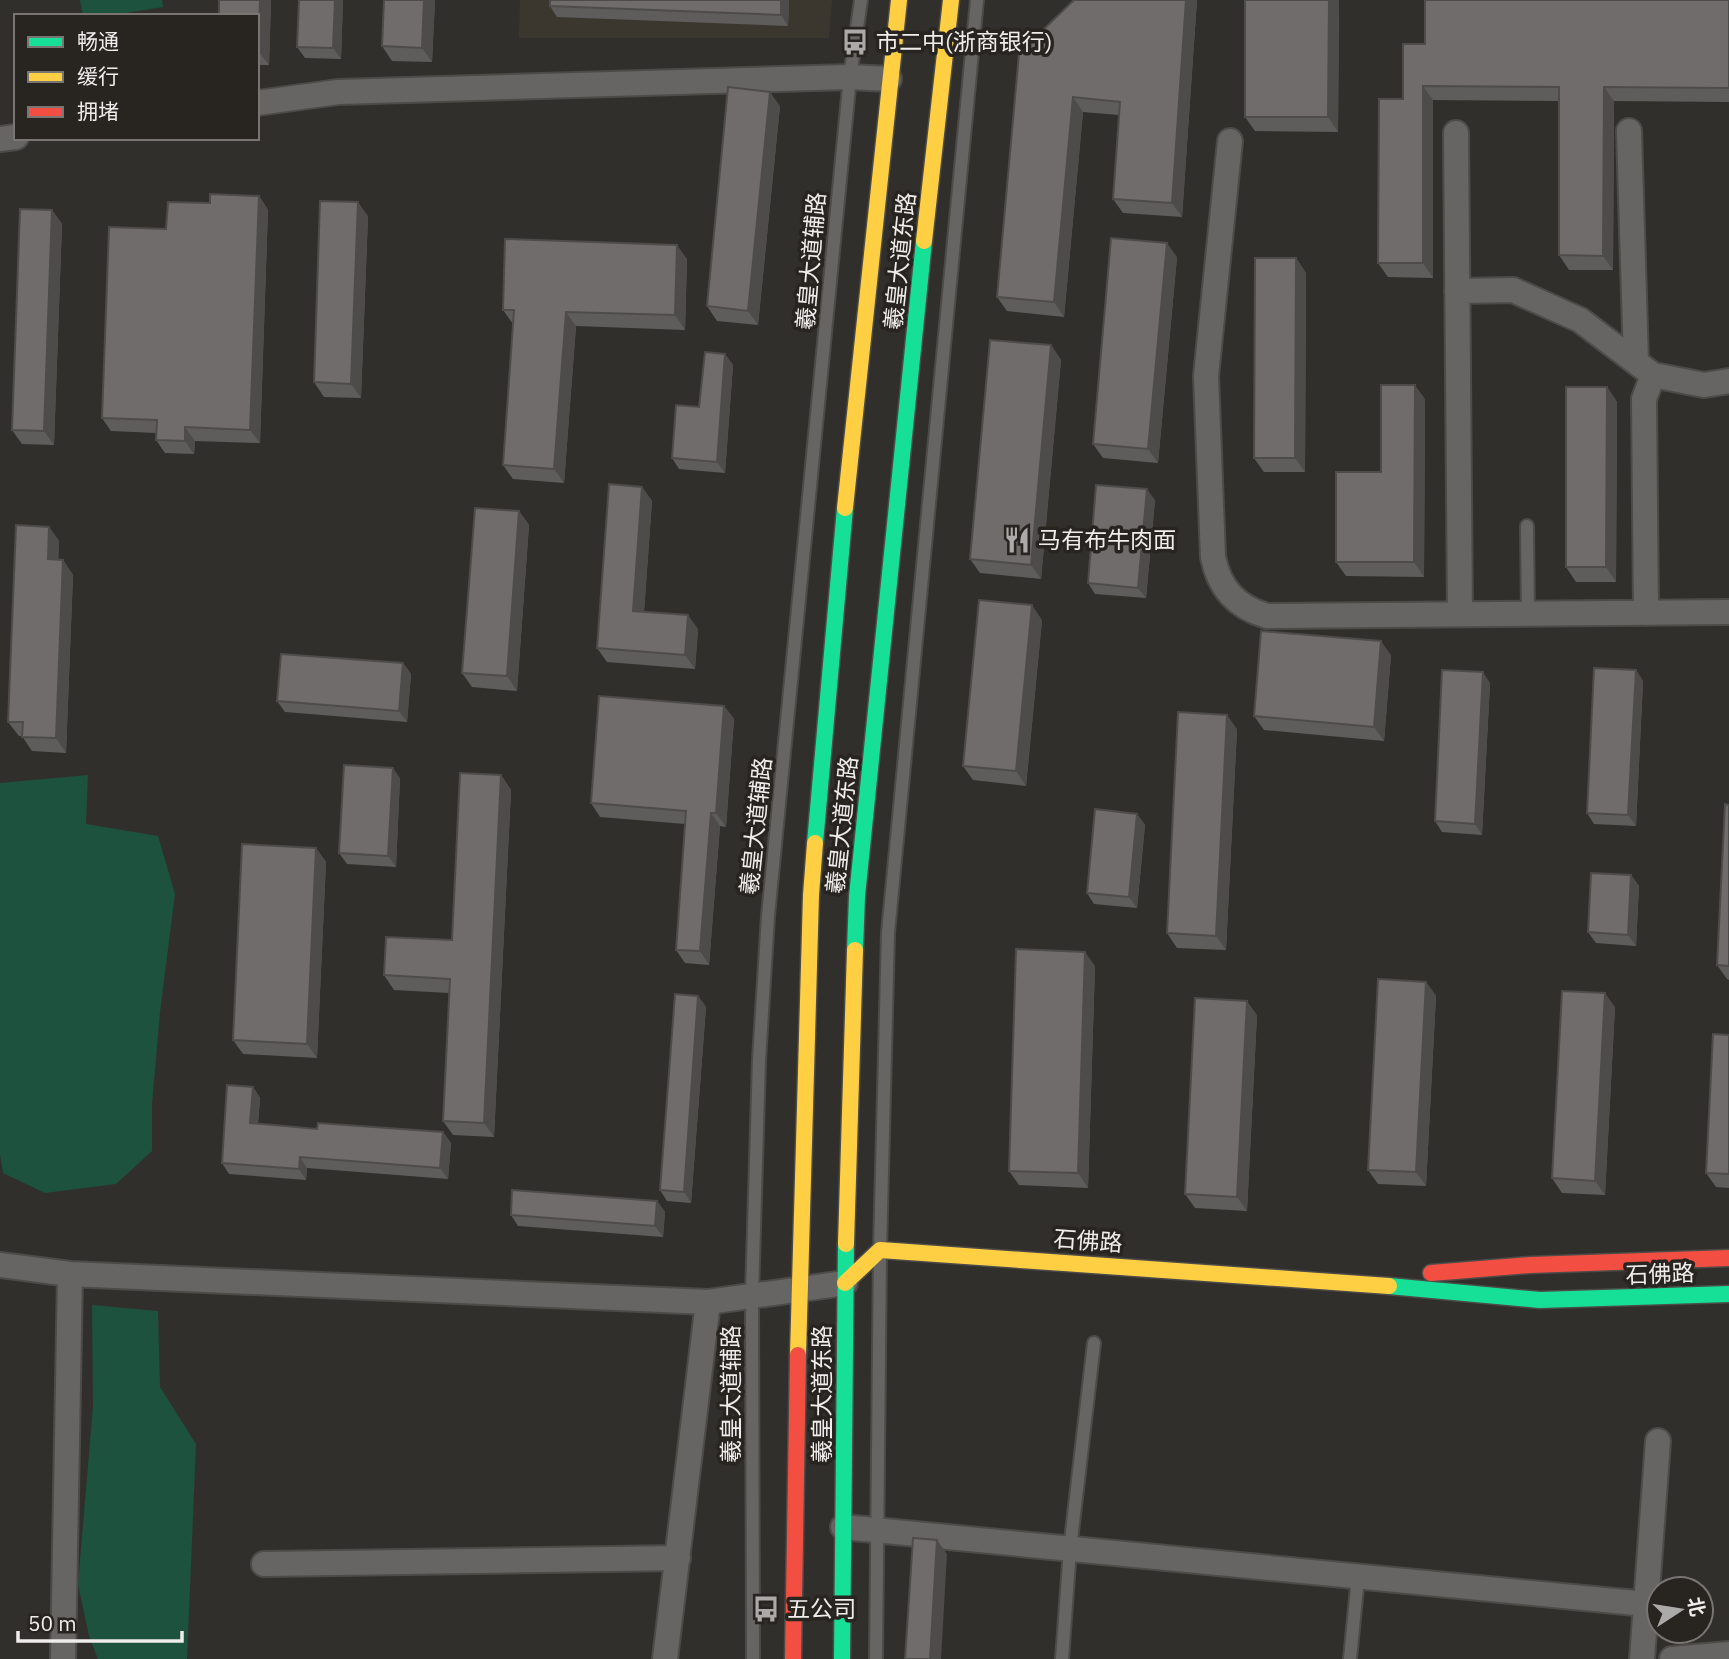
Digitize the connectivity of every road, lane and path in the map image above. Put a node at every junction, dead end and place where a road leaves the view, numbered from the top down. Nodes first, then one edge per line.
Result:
1 (861, 0) edge
2 (899, 0) edge
3 (951, 0) edge
4 (977, 0) edge
5 (850, 77) junction
6 (889, 79) junction
7 (259, 103) edge
8 (1629, 131) dead end
9 (1456, 133) dead end
10 (1230, 141) dead end
11 (1457, 291) junction
12 (1644, 368) junction
13 (1729, 381) edge
14 (1527, 526) dead end
15 (1729, 612) edge
16 (1646, 613) junction
17 (1460, 614) junction
18 (1528, 614) junction
19 (880, 1250) junction
20 (1729, 1258) edge
21 (0, 1265) edge
22 (71, 1274) junction
23 (1341, 1280) junction
24 (845, 1283) junction
25 (799, 1290) junction
26 (1729, 1294) edge
27 (752, 1295) junction
28 (708, 1303) junction
29 (1094, 1343) dead end
30 (1658, 1441) dead end
31 (844, 1527) junction
32 (877, 1530) junction
33 (1070, 1549) junction
34 (678, 1559) junction
35 (264, 1564) dead end
36 (1648, 1575) edge
37 (1358, 1577) junction
38 (1645, 1604) edge
39 (1645, 1618) edge
40 (1729, 1654) edge
41 (63, 1659) edge
42 (665, 1659) edge
43 (753, 1659) edge
44 (793, 1659) edge
45 (842, 1659) edge
46 (876, 1659) edge
47 (1062, 1659) edge
48 (1350, 1659) edge
49 (1642, 1659) edge
50 (1672, 1659) edge

1 - 5 lane, 羲皇大道辅路
2 - 6 main road, 羲皇大道东路
3 - 24 main road, 羲皇大道东路
4 - 19 lane
5 - 6 street
5 - 7 street
5 - 27 lane, 羲皇大道辅路
6 - 25 main road, 羲皇大道东路
8 - 12 street
9 - 11 street
10 - 17 street
11 - 12 street
11 - 17 street
12 - 13 street
12 - 16 street
14 - 18 lane
15 - 16 street
16 - 18 street
17 - 18 street
19 - 23 main road, 石佛路
19 - 24 main road
19 - 32 lane
20 - 23 main road, 石佛路
21 - 22 street
22 - 28 street
22 - 41 street
23 - 26 main road, 石佛路
24 - 25 street
24 - 31 main road, 羲皇大道东路
25 - 27 street
25 - 44 main road, 羲皇大道东路
27 - 28 street
27 - 43 lane, 羲皇大道辅路
28 - 34 street
29 - 33 lane
30 - 36 street
31 - 32 street
31 - 45 main road, 羲皇大道东路
32 - 33 street
32 - 46 lane
33 - 37 street
33 - 47 lane
34 - 35 street
34 - 42 street
37 - 38 street
37 - 48 lane
39 - 49 street
40 - 50 street

